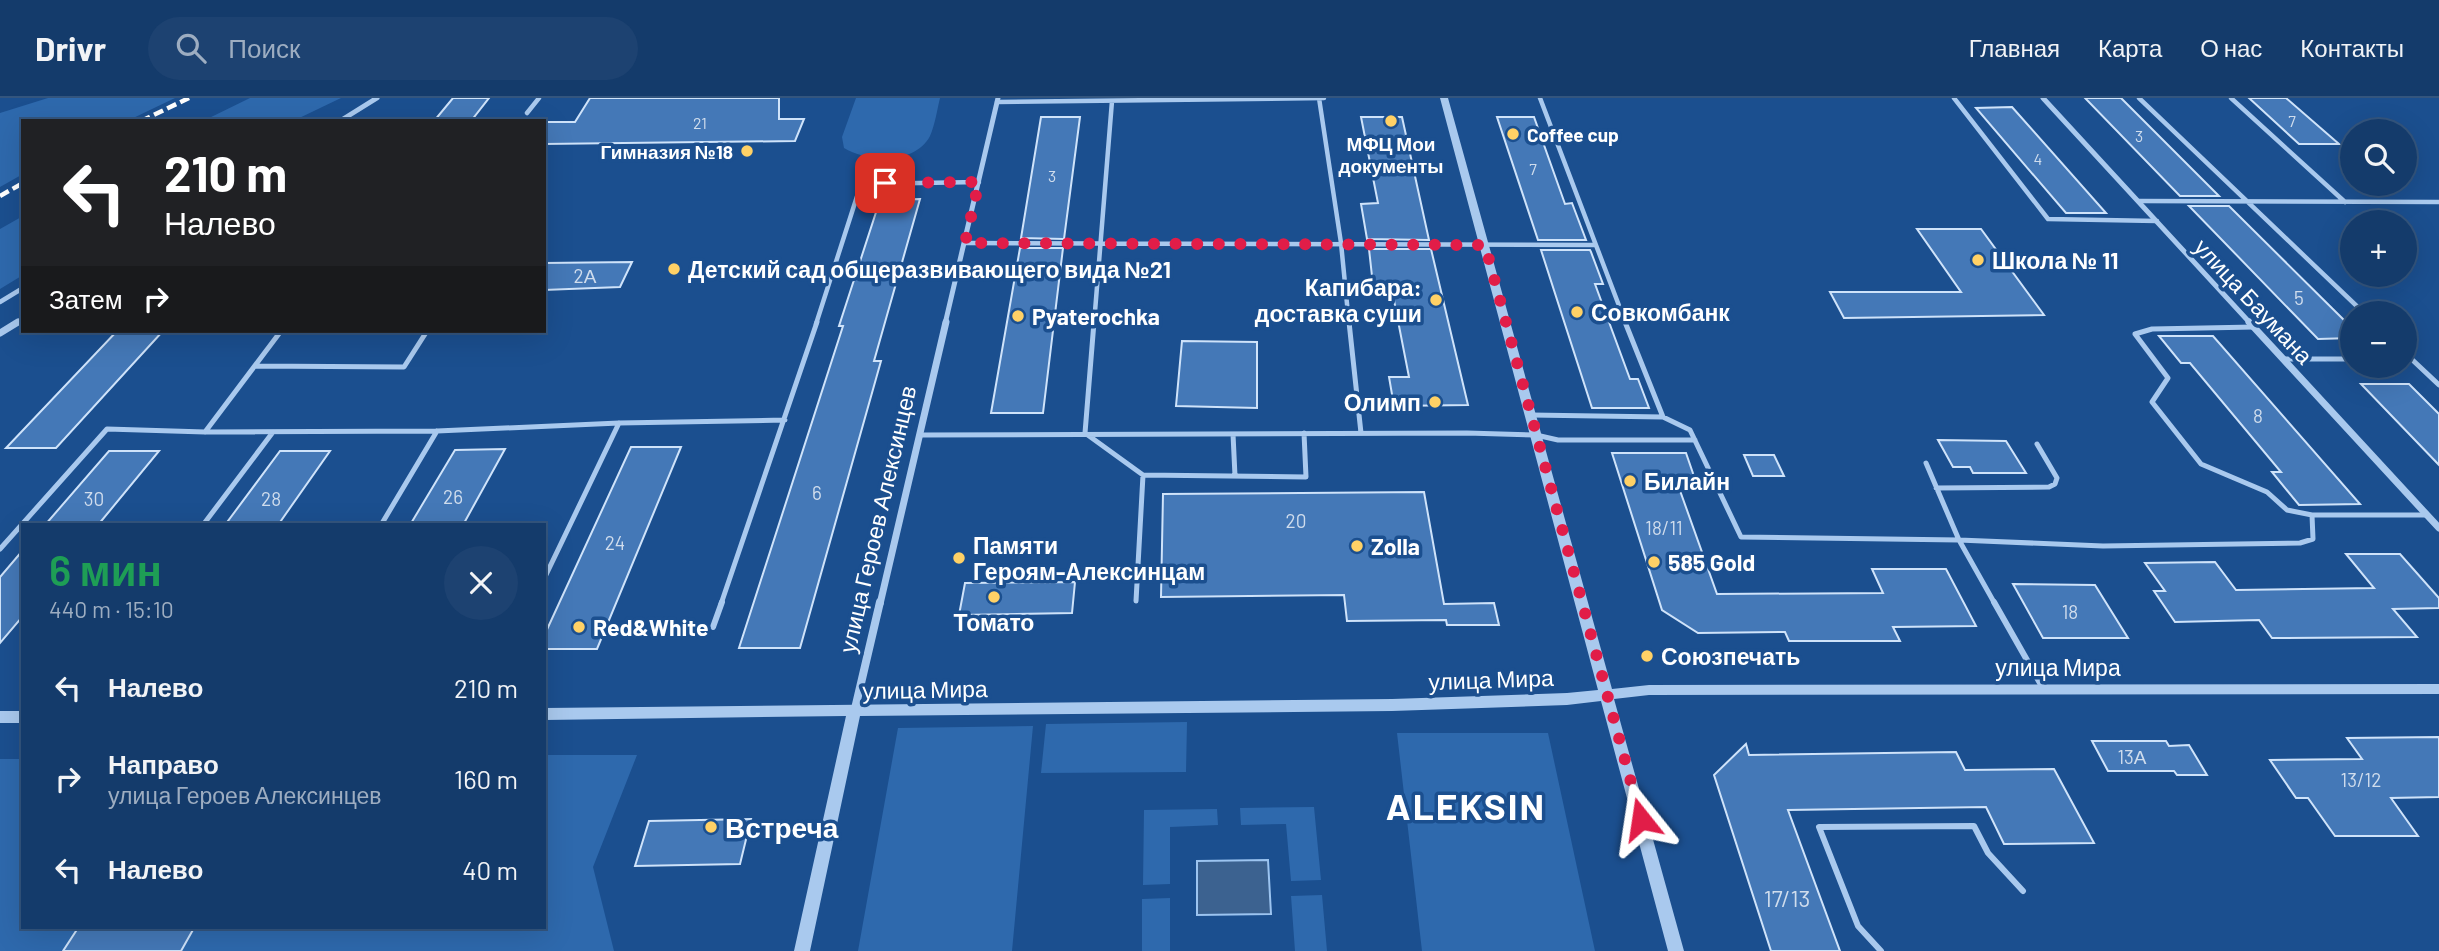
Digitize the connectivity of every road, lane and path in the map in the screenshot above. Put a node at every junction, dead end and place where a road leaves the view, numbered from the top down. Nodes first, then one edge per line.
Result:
1 (376, 98) edge
2 (539, 98) edge
3 (1322, 98) edge
4 (1444, 98) edge
5 (1540, 98) edge
6 (1954, 98) edge
7 (2043, 98) edge
8 (2139, 98) edge
9 (2231, 98) edge
10 (998, 100) edge
11 (1112, 101) junction
12 (527, 113) dead end
13 (343, 119) edge
14 (979, 182) junction
15 (2138, 201) junction
16 (2345, 202) junction
17 (2439, 202) edge
18 (2248, 203) junction
19 (2158, 221) junction
20 (965, 243) junction
21 (1099, 243) junction
22 (1340, 243) junction
23 (1485, 245) junction
24 (1594, 245) junction
25 (21, 289) edge
26 (2351, 301) edge
27 (0, 302) edge
28 (21, 320) edge
29 (2254, 327) junction
30 (0, 333) edge
31 (280, 333) edge
32 (425, 333) edge
33 (2284, 359) junction
34 (2340, 359) edge
35 (255, 366) junction
36 (2417, 366) edge
37 (2439, 385) edge
38 (1531, 415) junction
39 (1663, 417) junction
40 (785, 420) junction
41 (619, 423) junction
42 (437, 431) junction
43 (205, 432) junction
44 (273, 432) junction
45 (1085, 433) junction
46 (1304, 433) junction
47 (1361, 433) junction
48 (1233, 434) junction
49 (921, 435) junction
50 (1536, 435) junction
51 (1695, 440) junction
52 (2037, 444) dead end
53 (1926, 463) dead end
54 (1143, 475) junction
55 (1235, 476) junction
56 (1936, 488) junction
57 (2427, 514) junction
58 (2312, 515) junction
59 (23, 523) edge
60 (205, 523) edge
61 (382, 523) edge
62 (21, 525) edge
63 (2439, 528) edge
64 (1959, 540) junction
65 (0, 549) edge
66 (546, 575) edge
67 (1136, 601) dead end
68 (713, 627) dead end
69 (2439, 689) edge
70 (2045, 690) junction
71 (1607, 693) junction
72 (854, 713) junction
73 (546, 715) edge
74 (0, 717) edge
75 (21, 717) edge
76 (2024, 891) dead end
77 (802, 951) edge
78 (1676, 951) edge
79 (1881, 951) edge

1 - 13 street
2 - 12 lane
3 - 11 lane
3 - 22 lane
4 - 23 street
5 - 24 lane
6 - 19 lane
7 - 15 street, улица Баумана
8 - 18 lane
9 - 16 lane
10 - 11 lane
10 - 14 street, улица Героев Алексинцев
11 - 21 lane
14 - 20 street, улица Героев Алексинцев
14 - 40 lane
15 - 18 lane
15 - 19 street, улица Баумана
16 - 17 lane
16 - 18 lane
18 - 26 lane
19 - 29 street, улица Баумана
20 - 21 lane
20 - 49 street, улица Героев Алексинцев
21 - 22 lane
21 - 45 lane
22 - 23 lane
22 - 47 lane
23 - 24 lane
23 - 38 street
24 - 39 lane
25 - 27 lane
28 - 30 street
29 - 33 street, улица Баумана
29 - 58 lane
31 - 35 lane
32 - 35 lane
33 - 34 lane
33 - 57 street, улица Баумана
35 - 43 lane
36 - 37 lane
38 - 39 lane
38 - 50 street
39 - 51 lane
40 - 41 lane
40 - 68 lane
41 - 42 lane
41 - 66 lane
42 - 44 lane
42 - 61 lane
43 - 44 lane
43 - 59 lane
44 - 60 lane
45 - 48 lane
45 - 49 lane
45 - 54 lane
46 - 47 lane
46 - 48 lane
46 - 55 lane
47 - 50 lane
48 - 55 lane
49 - 72 street, улица Героев Алексинцев
50 - 51 lane
50 - 71 street
51 - 64 lane
52 - 56 lane
53 - 56 lane
54 - 55 lane
54 - 67 lane
56 - 64 lane
57 - 58 lane
57 - 63 street, улица Баумана
58 - 64 lane
62 - 65 lane
64 - 70 lane
69 - 70 street, улица Мира
70 - 71 street, улица Мира
71 - 72 street, улица Мира
71 - 78 street
72 - 73 street, улица Мира
72 - 77 street, улица Героев Алексинцев
74 - 75 street
76 - 79 lane

